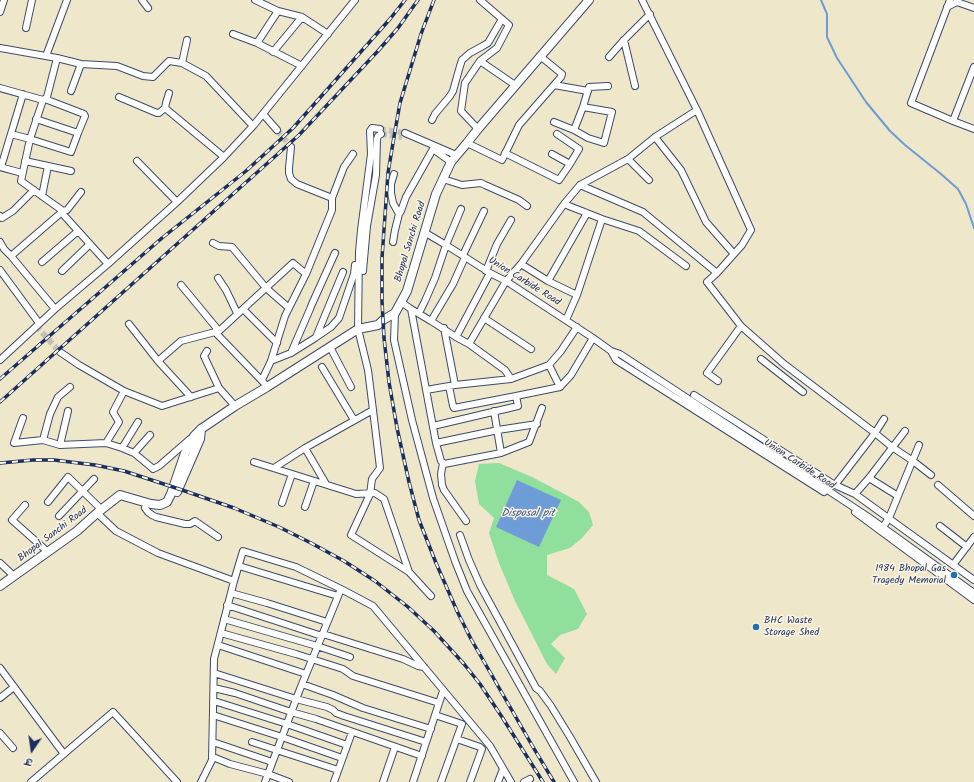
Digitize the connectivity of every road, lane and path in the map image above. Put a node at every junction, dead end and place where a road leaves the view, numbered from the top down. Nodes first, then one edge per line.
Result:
1 (4, 0) edge
2 (32, 0) edge
3 (67, 0) edge
4 (142, 0) edge
5 (255, 0) edge
6 (355, 0) edge
7 (480, 0) edge
8 (589, 0) edge
9 (642, 0) edge
10 (950, 0) edge
11 (947, 7) junction
12 (148, 8) dead end
13 (974, 8) edge
14 (278, 11) junction
15 (0, 12) edge
16 (650, 14) junction
17 (302, 17) junction
18 (502, 19) junction
19 (26, 28) dead end
20 (233, 34) dead end
21 (328, 34) junction
22 (187, 40) dead end
23 (624, 40) junction
24 (257, 43) junction
25 (0, 48) edge
26 (273, 52) junction
27 (46, 56) junction
28 (540, 56) junction
29 (610, 57) dead end
30 (57, 58) junction
31 (480, 61) junction
32 (182, 63) junction
33 (81, 64) junction
34 (302, 66) junction
35 (974, 68) edge
36 (971, 82) edge
37 (515, 85) junction
38 (554, 85) junction
39 (608, 86) dead end
40 (635, 86) dead end
41 (0, 88) edge
42 (71, 91) dead end
43 (588, 91) junction
44 (169, 93) dead end
45 (23, 94) junction
46 (119, 97) dead end
47 (44, 99) junction
48 (583, 107) junction
49 (165, 108) junction
50 (697, 110) junction
51 (263, 114) junction
52 (36, 119) junction
53 (432, 120) dead end
54 (953, 121) junction
55 (554, 122) dead end
56 (253, 126) junction
57 (478, 129) junction
58 (974, 129) edge
59 (277, 130) tunnel mouth
60 (574, 130) junction
61 (78, 133) junction
62 (11, 134) junction
63 (557, 134) dead end
64 (655, 137) junction
65 (30, 139) junction
66 (467, 143) junction
67 (291, 146) tunnel mouth
68 (433, 149) junction
69 (505, 153) junction
70 (352, 154) dead end
71 (552, 154) dead end
72 (456, 155) junction
73 (224, 157) junction
74 (628, 159) junction
75 (25, 161) junction
76 (137, 161) dead end
77 (451, 162) junction
78 (570, 164) junction
79 (48, 166) junction
80 (0, 167) edge
81 (71, 171) dead end
82 (22, 173) junction
83 (394, 174) dead end
84 (443, 180) junction
85 (649, 180) dead end
86 (580, 185) junction
87 (34, 190) junction
88 (81, 192) dead end
89 (42, 196) junction
90 (332, 198) junction
91 (177, 202) junction
92 (564, 204) junction
93 (528, 206) dead end
94 (460, 210) dead end
95 (484, 211) dead end
96 (62, 212) junction
97 (587, 213) junction
98 (399, 214) junction
99 (0, 216) edge
100 (602, 219) junction
101 (511, 220) dead end
102 (78, 231) junction
103 (424, 232) junction
104 (0, 242) edge
105 (393, 242) dead end
106 (213, 243) dead end
107 (90, 244) junction
108 (446, 245) junction
109 (335, 253) dead end
110 (734, 254) junction
111 (11, 256) junction
112 (464, 256) junction
113 (42, 262) dead end
114 (108, 264) junction
115 (521, 264) junction
116 (356, 265) dead end
117 (686, 266) dead end
118 (0, 270) edge
119 (62, 271) dead end
120 (344, 272) dead end
121 (488, 272) junction
122 (717, 273) junction
123 (306, 274) junction
124 (218, 278) dead end
125 (548, 281) junction
126 (506, 282) junction
127 (181, 285) dead end
128 (266, 288) junction
129 (577, 295) junction
130 (401, 302) junction
131 (289, 308) junction
132 (55, 309) junction
133 (411, 309) junction
134 (240, 311) junction
135 (395, 313) junction
136 (419, 314) junction
137 (484, 318) junction
138 (431, 320) junction
139 (566, 320) junction
140 (39, 323) junction
141 (129, 324) dead end
142 (741, 326) junction
143 (577, 327) junction
144 (444, 328) junction
145 (360, 329) junction
146 (217, 332) junction
147 (456, 337) junction
148 (315, 338) junction
149 (593, 338) junction
150 (277, 343) junction
151 (469, 344) junction
152 (330, 347) junction
153 (531, 349) dead end
154 (207, 351) dead end
155 (611, 351) junction
156 (60, 352) tunnel mouth
157 (291, 353) junction
158 (761, 359) dead end
159 (0, 360) edge
160 (158, 361) junction
161 (271, 361) junction
162 (549, 364) junction
163 (784, 364) junction
164 (322, 367) dead end
165 (776, 371) junction
166 (511, 379) junction
167 (262, 380) junction
168 (718, 381) dead end
169 (452, 386) junction
170 (70, 387) dead end
171 (267, 387) junction
172 (351, 387) dead end
173 (560, 387) junction
174 (219, 388) junction
175 (426, 390) junction
176 (124, 391) junction
177 (803, 392) dead end
178 (694, 395) dead end
179 (516, 396) junction
180 (191, 397) junction
181 (235, 406) junction
182 (542, 408) dead end
183 (373, 410) junction
184 (68, 411) dead end
185 (494, 411) junction
186 (23, 418) dead end
187 (884, 419) dead end
188 (354, 420) junction
189 (138, 422) dead end
190 (537, 424) junction
191 (433, 426) junction
192 (498, 430) junction
193 (905, 431) dead end
194 (875, 433) junction
195 (150, 435) dead end
196 (197, 438) junction
197 (43, 440) junction
198 (106, 443) junction
199 (436, 443) junction
200 (60, 445) junction
201 (919, 445) dead end
202 (892, 447) junction
203 (122, 448) junction
204 (305, 448) junction
205 (134, 453) junction
206 (502, 453) junction
207 (913, 461) junction
208 (254, 462) dead end
209 (443, 463) junction
210 (274, 468) junction
211 (292, 474) junction
212 (931, 475) dead end
213 (869, 478) junction
214 (94, 479) dead end
215 (314, 481) junction
216 (326, 484) junction
217 (835, 485) junction
218 (938, 485) dead end
219 (83, 491) junction
220 (370, 494) junction
221 (855, 494) junction
222 (898, 496) junction
223 (118, 497) junction
224 (48, 502) dead end
225 (282, 503) dead end
226 (25, 505) dead end
227 (305, 507) dead end
228 (145, 508) junction
229 (100, 512) junction
230 (58, 516) dead end
231 (974, 516) edge
232 (889, 518) junction
233 (466, 522) dead end
234 (940, 526) dead end
235 (883, 528) junction
236 (460, 535) dead end
237 (218, 537) dead end
238 (974, 537) edge
239 (967, 547) junction
240 (48, 552) junction
241 (0, 563) edge
242 (954, 565) junction
243 (239, 566) junction
244 (409, 572) junction
245 (14, 576) junction
246 (974, 580) edge
247 (234, 581) junction
248 (0, 586) edge
249 (967, 588) junction
250 (341, 589) junction
251 (231, 593) junction
252 (974, 593) edge
253 (338, 596) junction
254 (431, 596) dead end
255 (974, 600) edge
256 (227, 605) junction
257 (224, 619) junction
258 (327, 622) junction
259 (221, 633) junction
260 (322, 635) junction
261 (218, 645) junction
262 (317, 646) junction
263 (350, 657) dead end
264 (312, 660) junction
265 (424, 667) junction
266 (1, 670) edge
267 (214, 673) junction
268 (306, 674) junction
269 (302, 684) junction
270 (14, 687) junction
271 (214, 688) junction
272 (536, 688) junction
273 (443, 691) junction
274 (526, 696) junction
275 (0, 698) edge
276 (296, 699) junction
277 (214, 701) junction
278 (439, 704) junction
279 (291, 712) junction
280 (213, 715) junction
281 (436, 715) junction
282 (287, 724) junction
283 (431, 729) junction
284 (352, 732) junction
285 (0, 734) edge
286 (282, 737) junction
287 (457, 739) junction
288 (213, 742) junction
289 (252, 742) dead end
290 (426, 742) junction
291 (347, 745) junction
292 (395, 747) junction
293 (13, 748) dead end
294 (277, 749) junction
295 (64, 754) junction
296 (422, 756) junction
297 (213, 757) junction
298 (342, 758) junction
299 (272, 762) junction
300 (503, 769) junction
301 (338, 770) junction
302 (268, 774) junction
303 (32, 782) edge
304 (177, 782) edge
305 (201, 782) edge
306 (265, 782) edge
307 (289, 782) edge
308 (334, 782) edge
309 (383, 782) edge
310 (413, 782) edge
311 (441, 782) edge
312 (470, 782) edge
313 (498, 782) edge
314 (511, 782) edge
315 (574, 782) edge
316 (596, 782) edge

1 - 15 street
2 - 19 street
3 - 27 street
4 - 12 street
5 - 14 street
6 - 21 street
7 - 18 street
8 - 28 main road, Bhopal Sanchi Road
9 - 16 street
10 - 11 street
11 - 13 street
11 - 54 street
14 - 17 street
14 - 24 street
16 - 23 street
16 - 50 street
17 - 21 street
17 - 26 street
18 - 31 street
18 - 53 street
20 - 24 street
21 - 34 street
22 - 32 street
23 - 29 street
23 - 40 street
24 - 26 street
25 - 27 street
26 - 34 street
27 - 30 street
28 - 37 main road, Bhopal Sanchi Road
28 - 38 street
30 - 33 street
30 - 47 street
31 - 37 street
31 - 57 street
32 - 33 street
32 - 56 street
33 - 42 street
34 - 51 street
35 - 36 street
36 - 54 street
37 - 57 main road, Bhopal Sanchi Road
38 - 43 street
38 - 69 street
39 - 43 street
41 - 45 street
43 - 48 street
44 - 49 street
45 - 47 street
45 - 62 street
46 - 49 street
47 - 52 street
47 - 61 street
48 - 60 street
48 - 60 street
49 - 73 street
50 - 64 street
50 - 110 street
51 - 56 street
51 - 59 street
52 - 61 street
52 - 65 street
54 - 58 street
55 - 60 street
56 - 73 street
57 - 66 main road, Bhopal Sanchi Road
61 - 65 street
62 - 65 street
62 - 80 street
63 - 78 street
64 - 74 street
64 - 110 street
65 - 75 street
66 - 69 street
66 - 72 main road, Bhopal Sanchi Road
67 - 90 street
68 - 72 street
68 - 77 street
68 - 98 street
69 - 78 street
70 - 90 street
71 - 78 street
72 - 77 main road, Bhopal Sanchi Road
73 - 91 street
74 - 85 street
74 - 86 street
75 - 79 street
75 - 82 street
76 - 91 street
77 - 84 main road, Bhopal Sanchi Road
79 - 81 street
79 - 89 street
80 - 82 street
82 - 87 street
83 - 98 street
84 - 93 street
84 - 103 main road, Bhopal Sanchi Road
86 - 92 street
86 - 122 street
87 - 89 street
87 - 99 street
88 - 96 street
89 - 96 street
90 - 123 street
91 - 114 street
92 - 97 street
92 - 115 street
94 - 108 street
95 - 112 street
96 - 102 street
96 - 111 street
97 - 100 street
97 - 125 street
98 - 105 street
100 - 117 street
100 - 129 street
101 - 121 street
102 - 107 street
102 - 113 street
103 - 108 street, Union Carbide Road
103 - 130 main road, Bhopal Sanchi Road
104 - 111 street
106 - 128 street
107 - 114 street
107 - 119 street
108 - 112 street, Union Carbide Road
108 - 136 street
109 - 157 street
110 - 122 street
111 - 132 street
112 - 121 street, Union Carbide Road
112 - 138 street
114 - 132 street
115 - 125 street
115 - 126 street
116 - 148 street
118 - 140 street
120 - 148 street
121 - 126 street, Union Carbide Road
121 - 147 street
122 - 142 street
123 - 128 street
123 - 131 street
124 - 134 street
125 - 129 street
126 - 137 street
126 - 139 street, Union Carbide Road
127 - 146 street
128 - 131 street
128 - 134 street
129 - 139 street
130 - 133 street
130 - 135 main road, Bhopal Sanchi Road
131 - 150 street
132 - 140 street
133 - 136 street
133 - 175 street
134 - 146 street
134 - 150 street
135 - 145 main road, Bhopal Sanchi Road
135 - 274 street
136 - 138 street
137 - 151 street
137 - 153 street
138 - 144 street
139 - 143 street, Union Carbide Road
140 - 159 street
141 - 160 street
142 - 163 street
142 - 168 street
143 - 149 street, Union Carbide Road
143 - 162 street
144 - 147 street
144 - 169 street
145 - 145 street
145 - 152 main road, Bhopal Sanchi Road
145 - 183 street
146 - 160 street
146 - 167 street
147 - 151 street
148 - 157 street
149 - 155 street, Union Carbide Road
149 - 173 street
150 - 161 street
151 - 166 street
152 - 171 main road, Bhopal Sanchi Road
152 - 172 street
154 - 174 street
155 - 235 street, Union Carbide Road
155 - 255 street, Union Carbide Road
156 - 176 street
157 - 161 street
158 - 165 street
160 - 180 street
161 - 167 street
162 - 166 street
162 - 173 street
163 - 165 street
163 - 194 street
164 - 188 street
165 - 177 street
166 - 169 street
167 - 171 street
169 - 175 street
169 - 179 street
170 - 197 street
171 - 181 main road, Bhopal Sanchi Road
173 - 179 street
174 - 180 street
174 - 181 street
175 - 191 street
176 - 180 street
176 - 198 street
178 - 217 street
179 - 185 street
181 - 196 main road, Bhopal Sanchi Road
182 - 190 street
183 - 188 street
183 - 220 street
184 - 200 street
185 - 191 street
185 - 192 street
186 - 197 street
187 - 194 street
188 - 204 street
189 - 203 street
190 - 192 street
190 - 206 street
191 - 199 street
192 - 199 street
192 - 206 street
193 - 202 street
194 - 202 street
194 - 217 street
195 - 205 street
196 - 205 street
196 - 223 main road
196 - 228 main road, Bhopal Sanchi Road
197 - 200 street
198 - 200 street
198 - 203 street
199 - 209 street
201 - 207 street
202 - 207 street
202 - 213 street
203 - 205 street
204 - 210 street
204 - 216 street
206 - 209 street
207 - 212 street
207 - 222 street
208 - 210 street
209 - 233 street
210 - 211 street
211 - 215 street
211 - 225 street
213 - 221 street
213 - 222 street
214 - 219 street
215 - 216 street
215 - 227 street
216 - 220 street
217 - 221 street
218 - 231 street
219 - 224 street
219 - 229 street
219 - 230 street
220 - 244 street
220 - 244 street
221 - 232 street
222 - 232 street
223 - 228 main road, Bhopal Sanchi Road
223 - 229 main road, Bhopal Sanchi Road
226 - 240 street
228 - 237 street
229 - 240 main road, Bhopal Sanchi Road
229 - 247 street
232 - 235 street
232 - 242 street
234 - 239 street
235 - 249 street, Union Carbide Road
236 - 272 street
238 - 239 street
239 - 242 street
240 - 245 main road, Bhopal Sanchi Road
241 - 245 street
242 - 246 street
243 - 247 street
243 - 250 street
243 - 253 street
244 - 254 street
245 - 248 main road, Bhopal Sanchi Road
246 - 249 street
247 - 251 street
249 - 252 street, Union Carbide Road
250 - 253 street
250 - 265 street
251 - 256 street
251 - 258 street
253 - 258 street
256 - 257 street
256 - 260 street
257 - 259 street
257 - 262 street
258 - 260 street
259 - 261 street
259 - 264 street
260 - 262 street
260 - 265 street
261 - 267 street
261 - 268 street
262 - 263 street
262 - 264 street
264 - 268 street
264 - 278 street
265 - 273 street
266 - 270 street
267 - 271 street
267 - 276 street
268 - 269 street
269 - 276 street
269 - 283 street
270 - 275 street
270 - 295 street
271 - 277 street
271 - 279 street
272 - 274 street
272 - 316 street
273 - 278 street
273 - 300 street
274 - 315 street
276 - 279 street
276 - 290 street
277 - 280 street
277 - 282 street
278 - 281 street
279 - 282 street
279 - 284 street
280 - 286 street
280 - 288 street
281 - 283 street
281 - 287 street
282 - 286 street
282 - 291 street
283 - 290 street
284 - 291 street
284 - 292 street
285 - 293 street
286 - 294 street
286 - 298 street
287 - 311 street
287 - 312 street
288 - 297 street
288 - 299 street
289 - 294 street
290 - 296 street
291 - 298 street
292 - 296 street
292 - 309 street
294 - 299 street
294 - 301 street
295 - 303 street
295 - 304 street
296 - 310 street
297 - 302 street
297 - 305 street
298 - 301 street
299 - 302 street
300 - 313 street
300 - 314 street
301 - 308 street
302 - 306 street
302 - 307 street

